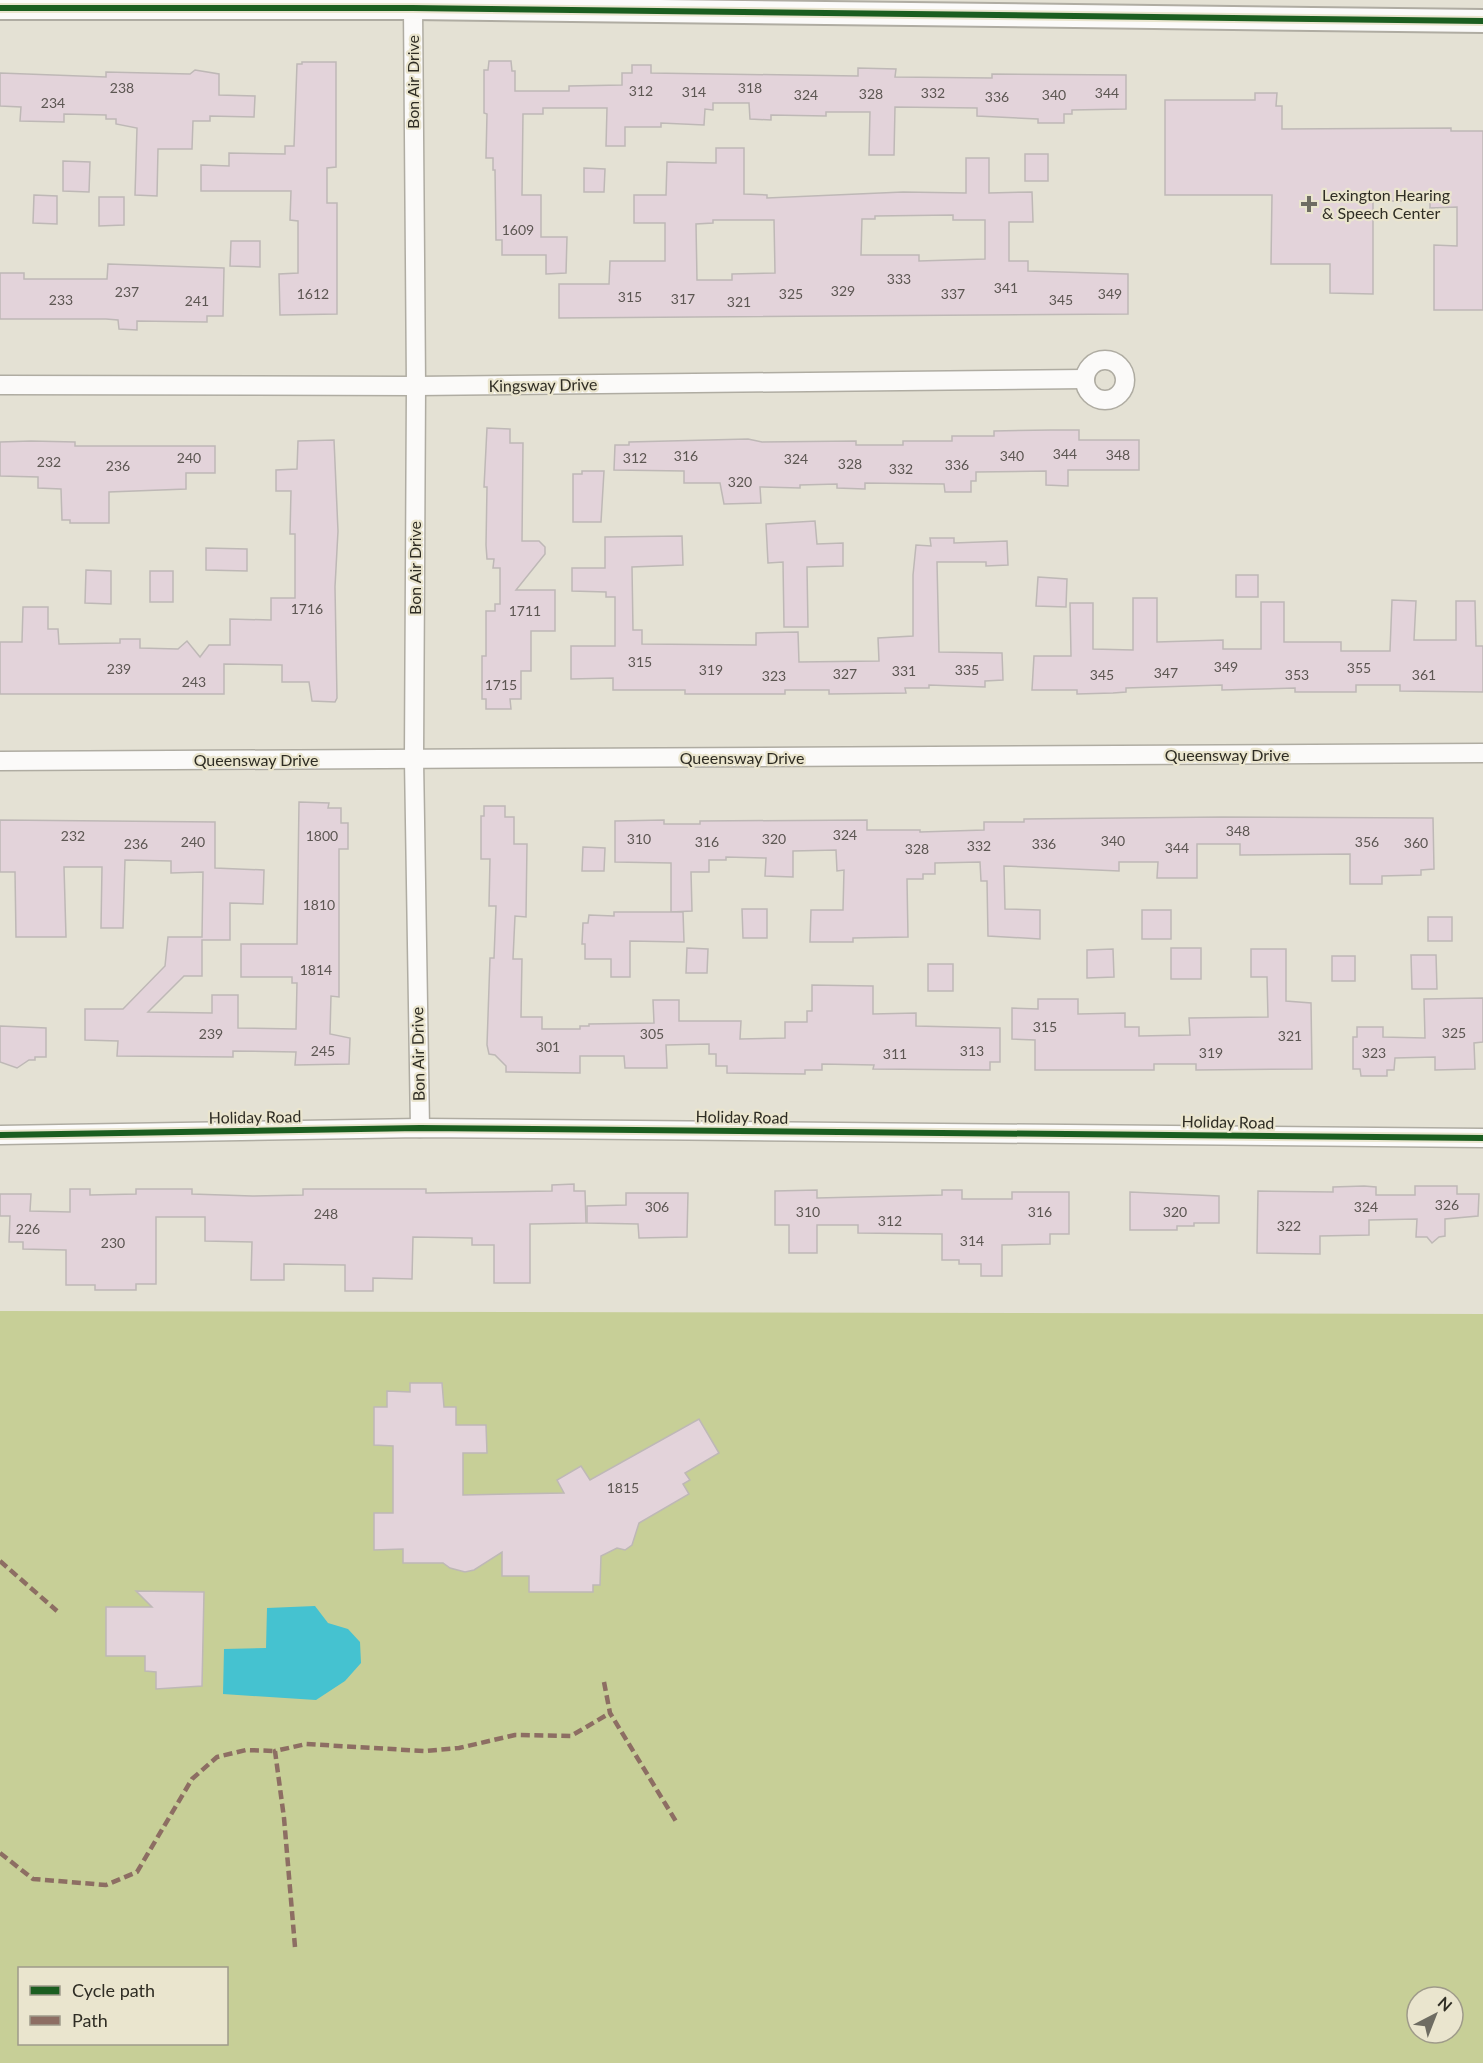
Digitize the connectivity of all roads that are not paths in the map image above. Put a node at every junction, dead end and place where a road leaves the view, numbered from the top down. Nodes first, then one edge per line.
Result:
1 (0, 8) edge
2 (413, 8) junction
3 (1483, 21) edge
4 (1085, 380) dead end
5 (0, 385) edge
6 (416, 386) junction
7 (1483, 753) edge
8 (414, 760) junction
9 (0, 761) edge
10 (420, 1128) junction
11 (0, 1135) edge
12 (1483, 1138) edge

1 - 2 street
2 - 3 street
2 - 6 street, Bon Air Drive
4 - 6 street, Kingsway Drive
5 - 6 street, Kingsway Drive
6 - 8 street, Bon Air Drive
7 - 8 street, Queensway Drive
8 - 9 street, Queensway Drive
8 - 10 street, Bon Air Drive
10 - 11 street, Holiday Road
10 - 12 street, Holiday Road

